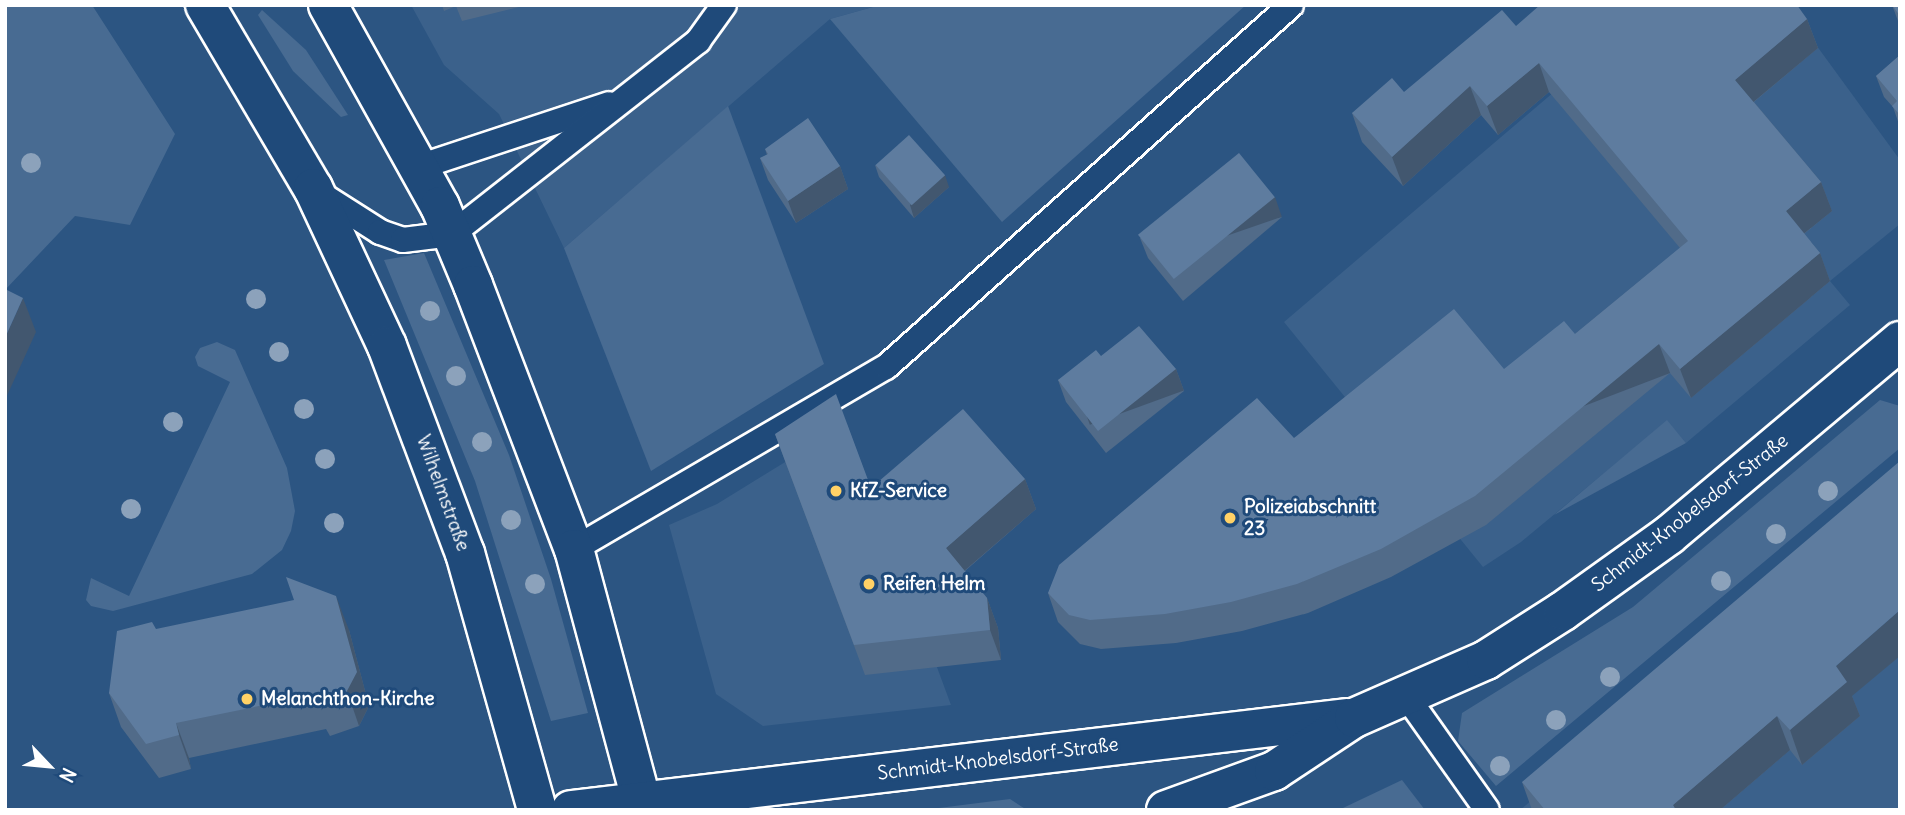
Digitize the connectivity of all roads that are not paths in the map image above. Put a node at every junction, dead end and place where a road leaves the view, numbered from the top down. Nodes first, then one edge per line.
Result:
1 (205, 5) edge
2 (328, 5) edge
3 (724, 5) edge
4 (1291, 5) edge
5 (626, 98) junction
6 (419, 167) junction
7 (313, 188) junction
8 (452, 234) junction
9 (1900, 341) edge
10 (574, 549) junction
11 (1407, 697) junction
12 (1354, 718) junction
13 (643, 805) edge
14 (537, 810) edge
15 (571, 810) edge
16 (1166, 810) edge
17 (1487, 810) edge

1 - 7 main road, Wilhelmstraße
2 - 6 main road
3 - 5 lane
4 - 10 lane
5 - 6 lane
5 - 8 lane
6 - 8 main road
7 - 8 lane, Wilhelmstraße
7 - 14 main road, Wilhelmstraße
8 - 10 main road
9 - 11 main road, Schmidt-Knobelsdorf-Straße
10 - 13 main road
11 - 12 main road, Schmidt-Knobelsdorf-Straße
11 - 17 lane
12 - 13 main road, Schmidt-Knobelsdorf-Straße
12 - 16 main road, Schmidt-Knobelsdorf-Straße
13 - 15 main road

